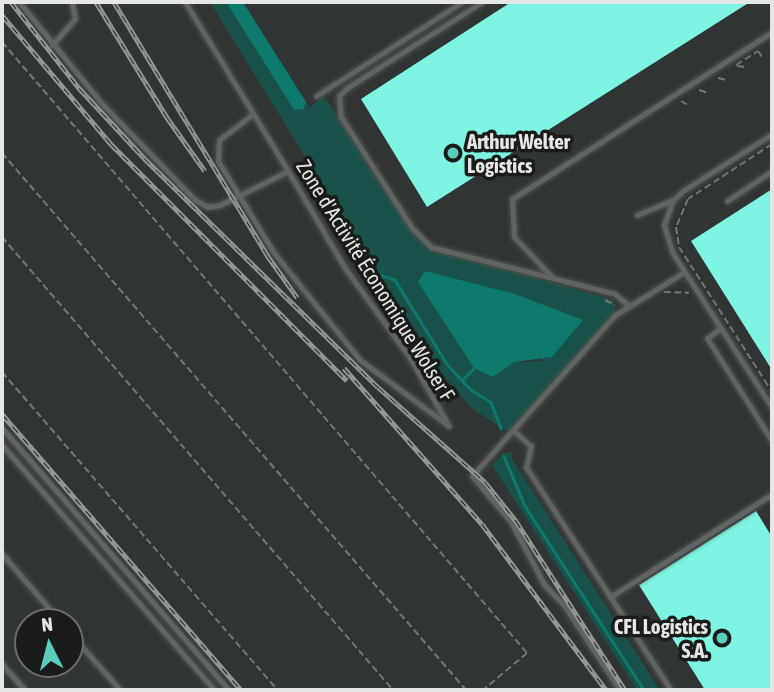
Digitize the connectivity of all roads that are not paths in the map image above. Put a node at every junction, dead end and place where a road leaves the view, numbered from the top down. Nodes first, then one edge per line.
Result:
1 (19, 2) edge
2 (72, 2) edge
3 (185, 2) edge
4 (462, 2) edge
5 (482, 2) edge
6 (772, 32) edge
7 (52, 45) junction
8 (316, 96) dead end
9 (253, 114) junction
10 (772, 134) edge
11 (288, 171) junction
12 (772, 171) edge
13 (239, 197) junction
14 (673, 200) junction
15 (727, 201) dead end
16 (637, 215) dead end
17 (684, 272) junction
18 (553, 279) junction
19 (628, 304) junction
20 (721, 328) junction
21 (772, 408) edge
22 (2, 428) edge
23 (512, 432) junction
24 (772, 442) edge
25 (2, 445) edge
26 (772, 494) edge
27 (2, 554) edge
28 (610, 597) junction
29 (49, 608) edge
30 (84, 649) edge
31 (2, 664) edge
32 (25, 690) edge
33 (120, 690) edge
34 (214, 690) edge
35 (229, 690) edge
36 (620, 690) edge
37 (671, 690) edge

1 - 7 lane
2 - 7 lane
3 - 9 lane, Zone d'Activité Économique Wolser F
4 - 8 lane
5 - 18 lane
6 - 18 lane
7 - 13 lane
9 - 11 lane, Zone d'Activité Économique Wolser F
9 - 13 lane, Zone d'Activité Économique Wolser F
10 - 14 lane
11 - 13 lane
11 - 13 lane, Zone d'Activité Économique Wolser F
12 - 15 lane
14 - 16 lane
14 - 17 lane
17 - 19 lane
17 - 20 lane
18 - 19 lane
19 - 23 lane
20 - 21 lane
20 - 24 lane
22 - 35 lane
23 - 28 lane
23 - 36 lane
25 - 34 lane
26 - 28 lane
27 - 29 lane
28 - 37 lane
30 - 33 lane
31 - 32 lane

